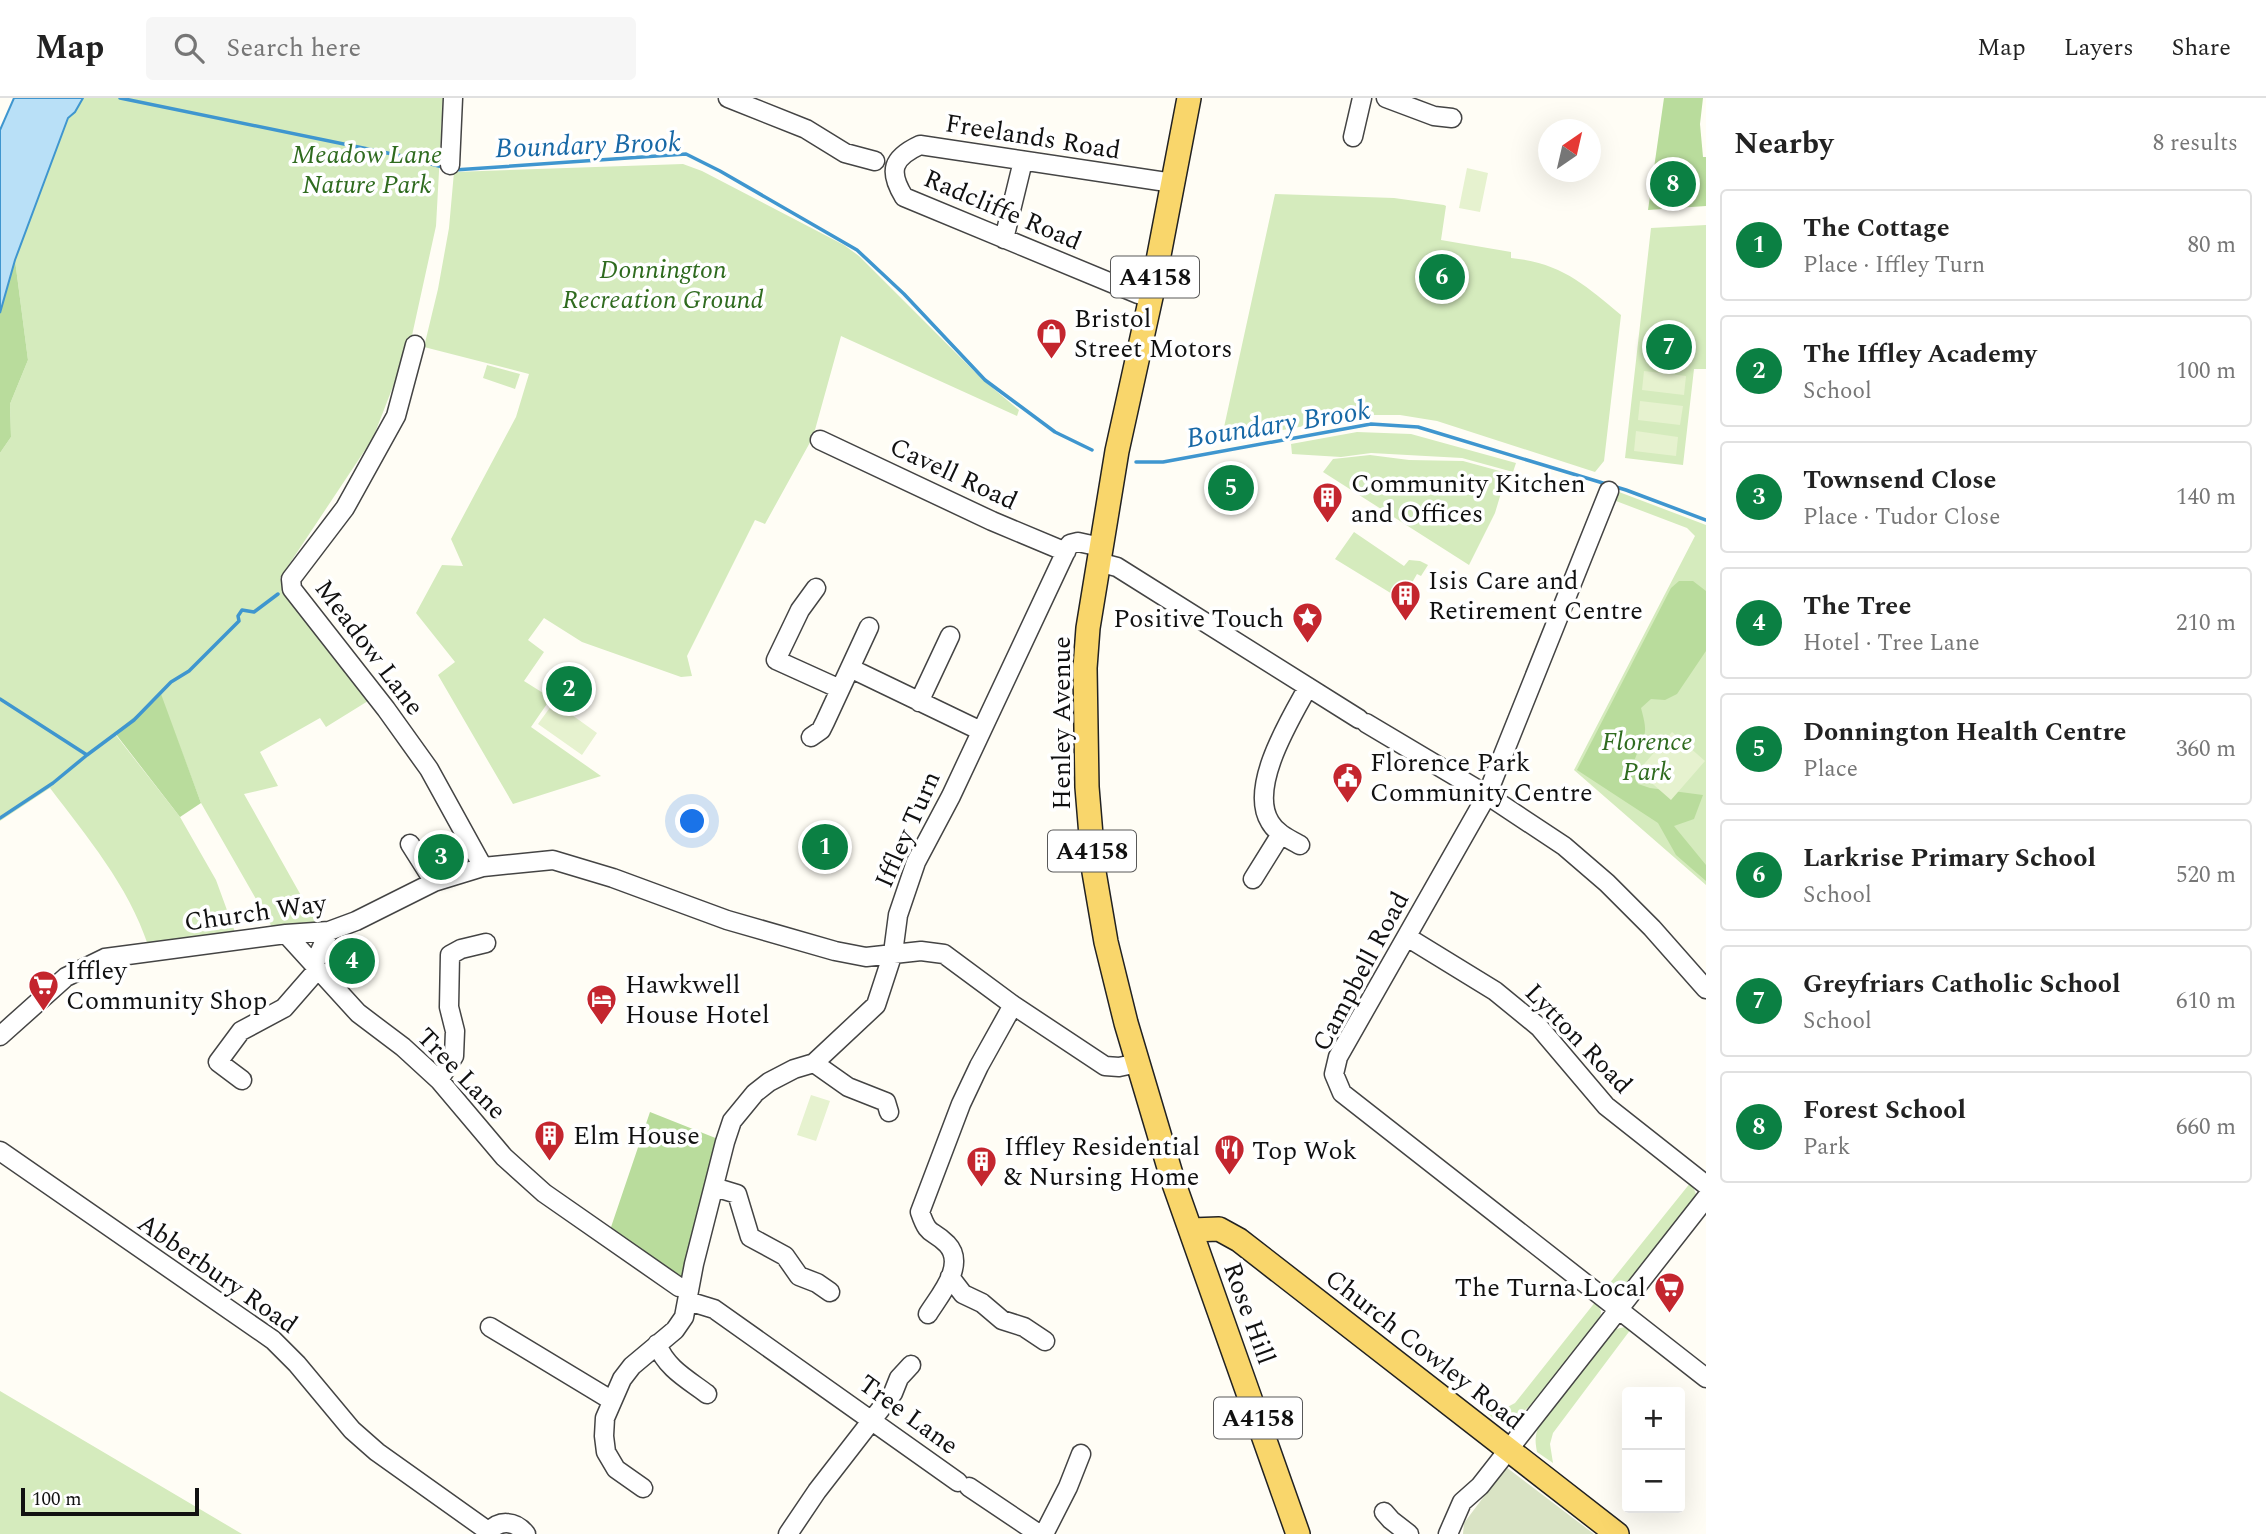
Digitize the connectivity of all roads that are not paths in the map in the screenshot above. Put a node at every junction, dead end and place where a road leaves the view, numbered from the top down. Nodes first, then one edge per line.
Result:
1 (453, 98) edge
2 (728, 98) edge
3 (1189, 98) edge
4 (1362, 98) edge
5 (1386, 98) edge
6 (1452, 118) dead end
7 (1353, 137) dead end
8 (875, 161) dead end
9 (1023, 161) junction
10 (450, 165) dead end
11 (894, 166) joint
12 (1173, 183) junction
13 (1004, 239) junction
14 (1151, 297) junction
15 (415, 345) dead end
16 (820, 440) dead end
17 (1609, 491) dead end
18 (1066, 552) junction
19 (1099, 554) junction
20 (816, 588) dead end
21 (869, 627) dead end
22 (950, 636) dead end
23 (850, 668) junction
24 (1308, 687) junction
25 (840, 690) junction
26 (919, 702) junction
27 (981, 732) junction
28 (811, 737) dead end
29 (1487, 795) junction
30 (1282, 834) junction
31 (410, 844) dead end
32 (1300, 845) dead end
33 (483, 867) junction
34 (1253, 879) dead end
35 (434, 882) junction
36 (329, 931) junction
37 (286, 934) junction
38 (1407, 937) junction
39 (486, 943) dead end
40 (893, 953) junction
41 (316, 967) junction
42 (1706, 989) edge
43 (1013, 1004) junction
44 (0, 1037) edge
45 (814, 1063) junction
46 (1138, 1063) junction
47 (242, 1080) dead end
48 (439, 1080) junction
49 (889, 1112) dead end
50 (0, 1151) edge
51 (1706, 1185) edge
52 (714, 1187) junction
53 (1706, 1198) edge
54 (1191, 1230) junction
55 (950, 1277) junction
56 (830, 1292) dead end
57 (683, 1294) junction
58 (1619, 1309) junction
59 (928, 1314) dead end
60 (490, 1327) dead end
61 (1045, 1341) dead end
62 (657, 1344) junction
63 (911, 1365) dead end
64 (1706, 1378) edge
65 (706, 1395) dead end
66 (611, 1400) junction
67 (871, 1420) junction
68 (1508, 1449) junction
69 (1084, 1453) dead end
70 (642, 1488) dead end
71 (1384, 1511) dead end
72 (1018, 1528) edge
73 (488, 1533) edge
74 (526, 1534) edge
75 (788, 1534) edge
76 (1042, 1534) edge
77 (1298, 1534) edge
78 (1409, 1534) edge
79 (1448, 1534) edge
80 (1617, 1534) edge

1 - 10 street
2 - 8 street
3 - 12 main road, A4158
4 - 7 street
5 - 6 street
9 - 11 street, Freelands Road
9 - 12 street, Freelands Road
9 - 13 street
11 - 13 street, Radcliffe Road
12 - 14 main road, A4158
13 - 14 street, Radcliffe Road
14 - 19 main road, Henley Avenue / A4158
15 - 33 street, Meadow Lane
16 - 18 street, Cavell Road
17 - 29 street, Campbell Road
18 - 19 street
18 - 27 street, Iffley Turn
19 - 24 street
19 - 46 main road, Henley Avenue / A4158
20 - 25 street
21 - 23 street
22 - 26 street
23 - 25 street
23 - 26 street
24 - 29 street
24 - 30 street
25 - 28 street
26 - 27 street
27 - 40 street, Iffley Turn
29 - 38 street, Campbell Road
29 - 42 street
30 - 32 street
30 - 34 street
31 - 35 street
33 - 35 street, Church Way
33 - 40 street, Church Way
35 - 36 street, Church Way
36 - 37 street, Church Way
36 - 41 street
37 - 41 street, Tree Lane
37 - 44 street, Church Way
38 - 51 street, Lytton Road
38 - 58 street, Campbell Road
39 - 48 street
40 - 43 street
40 - 45 street, Iffley Turn
41 - 47 street
41 - 48 street, Tree Lane
43 - 46 street
43 - 55 street
45 - 49 street
45 - 52 street
46 - 54 main road, Henley Avenue / A4158
48 - 57 street, Tree Lane
50 - 73 street, Abberbury Road
52 - 56 street
52 - 57 street
53 - 58 street
54 - 68 main road, Church Cowley Road
54 - 77 main road, Rose Hill / A4158
55 - 59 street
55 - 61 street
57 - 62 street
57 - 67 street, Tree Lane
58 - 64 street, Campbell Road
58 - 68 street
60 - 66 street
62 - 65 street
62 - 66 street
63 - 67 street
66 - 70 street
67 - 72 street, Tree Lane
67 - 75 street
68 - 79 street
68 - 80 main road, Church Cowley Road
69 - 76 street
71 - 78 street
72 - 76 street, Tree Lane
73 - 74 street, Abberbury Road

